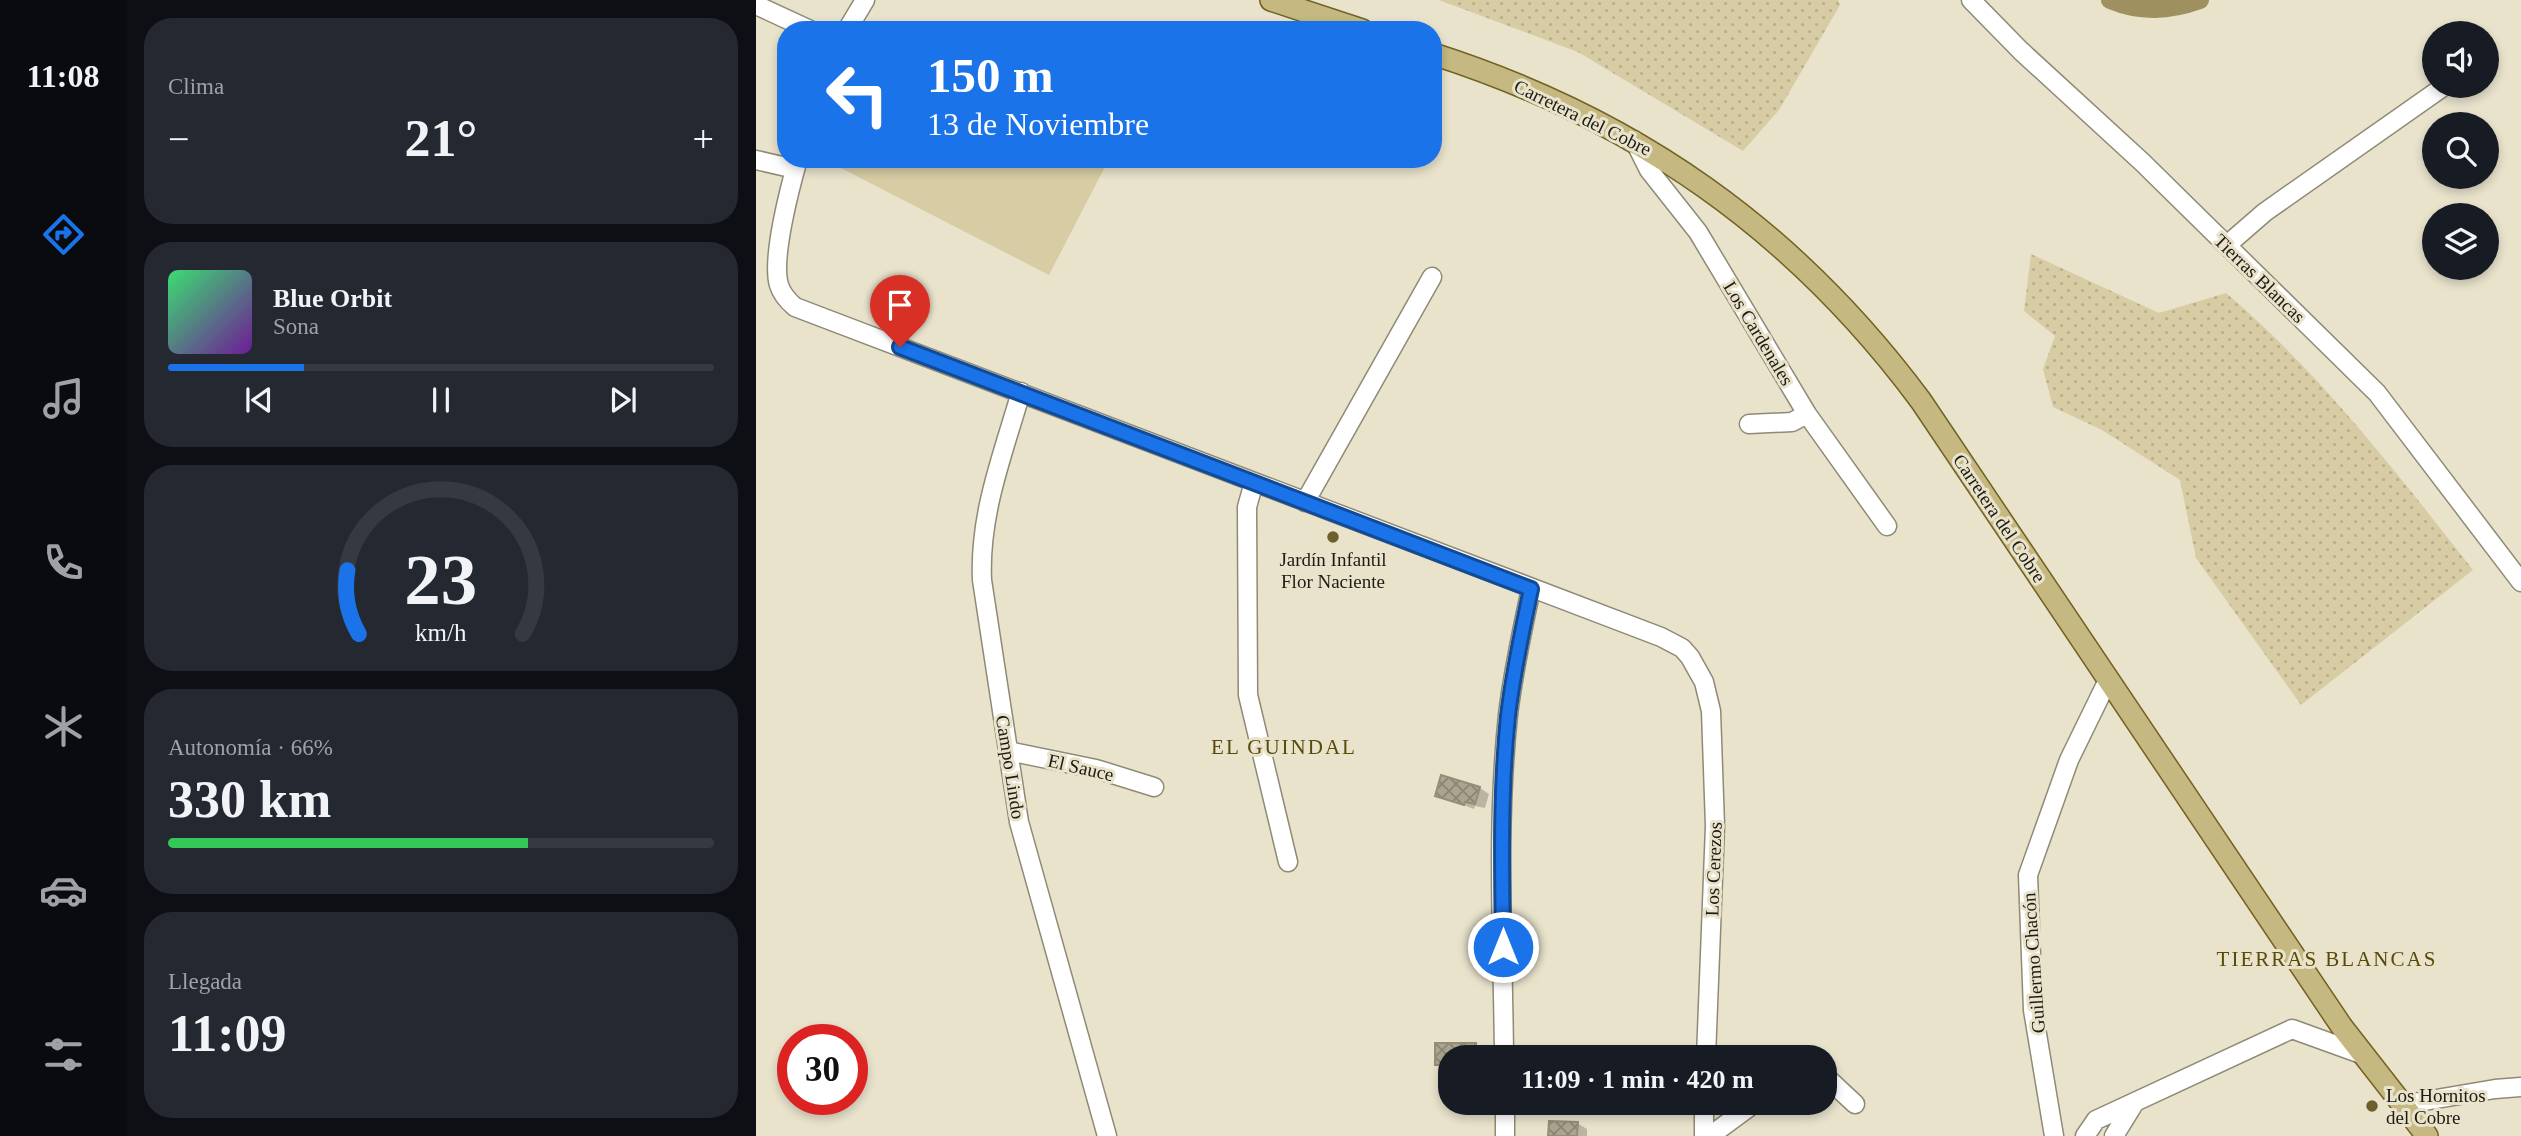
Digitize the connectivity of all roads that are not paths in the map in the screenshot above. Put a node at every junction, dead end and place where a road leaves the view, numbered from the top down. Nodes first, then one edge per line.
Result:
1 (855, 0) edge
2 (864, 0) edge
3 (1271, 0) edge
4 (1971, 0) edge
5 (756, 5) edge
6 (791, 21) edge
7 (850, 21) edge
8 (852, 21) edge
9 (1335, 21) edge
10 (1442, 57) edge
11 (2427, 98) edge
12 (1634, 140) junction
13 (756, 160) edge
14 (777, 162) edge
15 (796, 168) edge
16 (2227, 245) junction
17 (1432, 277) dead end
18 (1021, 392) junction
19 (1807, 414) junction
20 (1749, 424) dead end
21 (1254, 482) junction
22 (1305, 502) junction
23 (1887, 526) dead end
24 (2521, 582) edge
25 (1531, 589) junction
26 (2108, 680) junction
27 (1007, 751) junction
28 (1154, 787) dead end
29 (1288, 862) dead end
30 (1504, 1045) edge
31 (1706, 1045) edge
32 (2364, 1055) junction
33 (1837, 1087) edge
34 (2521, 1087) edge
35 (2135, 1102) junction
36 (1855, 1104) dead end
37 (2401, 1105) junction
38 (1505, 1115) edge
39 (1704, 1115) edge
40 (1738, 1115) edge
41 (2421, 1129) edge
42 (1107, 1136) edge
43 (1505, 1136) edge
44 (1704, 1136) edge
45 (1710, 1136) edge
46 (2054, 1136) edge
47 (2085, 1136) edge
48 (2114, 1136) edge

1 - 7 street
2 - 8 street
3 - 9 main road
4 - 16 street, Tierras Blancas
5 - 6 street
10 - 12 main road, Carretera del Cobre
11 - 16 street
12 - 19 street, Los Cardenales
12 - 26 main road, Carretera del Cobre
13 - 14 street
15 - 18 street
16 - 24 street, Tierras Blancas
17 - 22 street
18 - 21 street
18 - 27 street, Campo Lindo
19 - 20 street
19 - 23 street, Los Cardenales
21 - 22 street
21 - 29 street
22 - 25 street
25 - 30 street
25 - 31 street, Los Cerezos
26 - 32 main road, Carretera del Cobre
26 - 46 street, Guillermo Chacón
27 - 28 street, El Sauce
27 - 42 street, Campo Lindo
32 - 35 street
32 - 37 main road, Carretera del Cobre
33 - 36 street
34 - 37 street
35 - 47 street
35 - 48 street
37 - 41 main road, Carretera del Cobre
38 - 43 street
39 - 44 street
40 - 45 street

